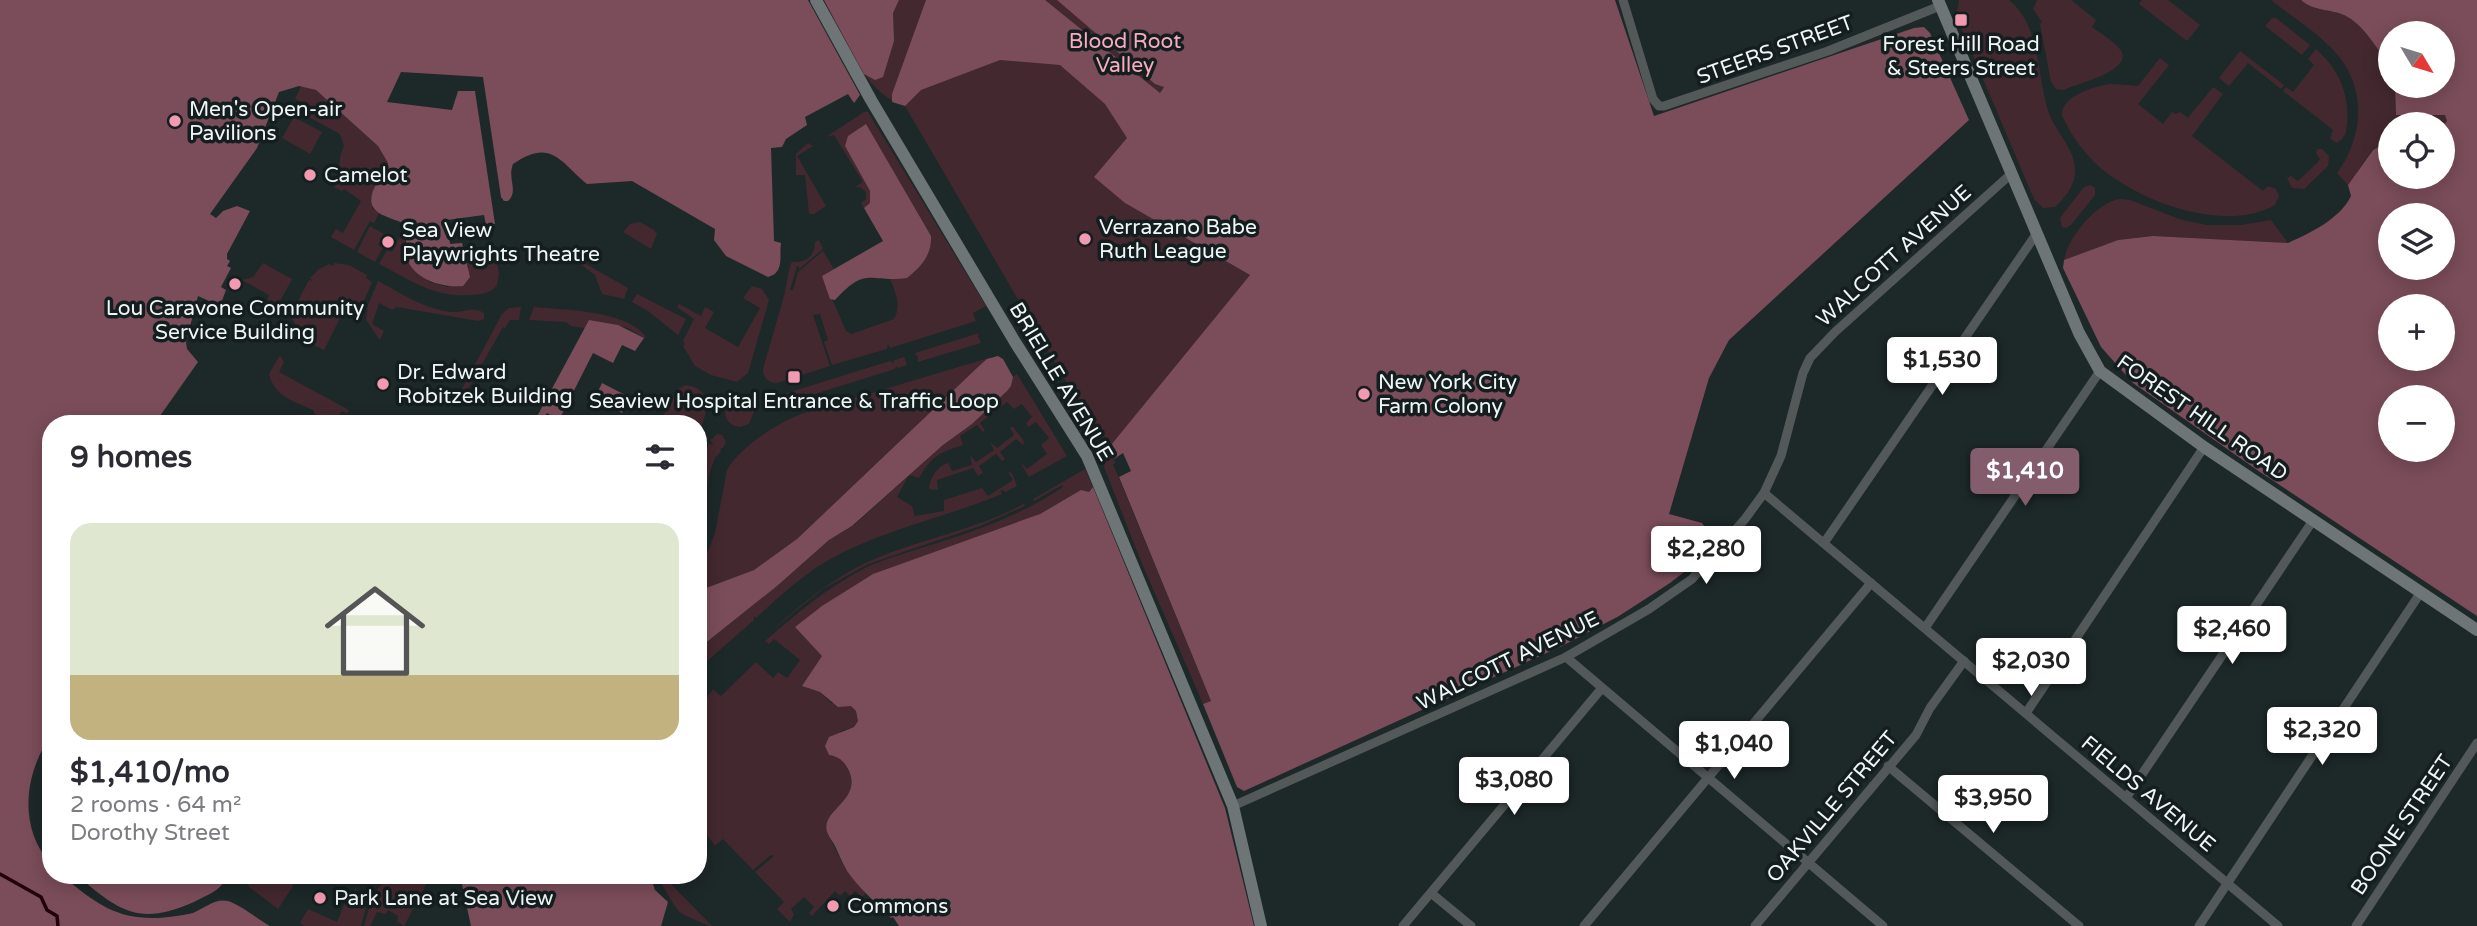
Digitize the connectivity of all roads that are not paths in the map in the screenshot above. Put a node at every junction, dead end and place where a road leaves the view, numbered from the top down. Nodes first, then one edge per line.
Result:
1 (816, 0) edge
2 (1623, 0) edge
3 (1939, 3) edge
4 (2011, 174) junction
5 (2037, 233) junction
6 (2100, 371) junction
7 (2204, 447) junction
8 (1763, 493) junction
9 (2314, 519) junction
10 (1824, 543) junction
11 (1871, 583) junction
12 (2421, 592) junction
13 (1925, 628) junction
14 (2477, 630) edge
15 (1566, 656) junction
16 (1964, 661) junction
17 (1602, 688) junction
18 (2026, 713) junction
19 (2477, 743) edge
20 (1888, 766) junction
21 (1708, 778) junction
22 (2126, 797) junction
23 (1233, 806) junction
24 (1808, 863) junction
25 (2227, 883) junction
26 (1431, 893) junction
27 (1261, 926) edge
28 (1404, 926) edge
29 (1471, 926) edge
30 (1584, 926) edge
31 (1755, 926) edge
32 (1883, 926) edge
33 (2079, 926) edge
34 (2199, 926) edge
35 (2278, 926) edge
36 (2356, 926) edge

1 - 23 street, BRIELLE AVENUE
2 - 3 street, STEERS STREET
3 - 4 street, FOREST HILL ROAD
4 - 5 street, FOREST HILL ROAD
4 - 8 street, WALCOTT AVENUE
5 - 6 street, FOREST HILL ROAD
5 - 10 street
6 - 7 street, FOREST HILL ROAD
6 - 13 street
7 - 9 street, FOREST HILL ROAD
7 - 18 street
8 - 10 street, FIELDS AVENUE
8 - 15 street, WALCOTT AVENUE
9 - 12 street, FOREST HILL ROAD
9 - 22 street
10 - 11 street, FIELDS AVENUE
11 - 13 street, FIELDS AVENUE
11 - 21 street
12 - 14 street, FOREST HILL ROAD
12 - 25 street
13 - 16 street, FIELDS AVENUE
15 - 17 street
15 - 23 street, WALCOTT AVENUE
16 - 18 street, FIELDS AVENUE
16 - 20 street, OAKVILLE STREET
17 - 21 street
17 - 26 street
18 - 22 street, FIELDS AVENUE
19 - 36 street, BOONE STREET
20 - 24 street, OAKVILLE STREET
20 - 33 street
21 - 24 street
21 - 30 street
22 - 25 street, FIELDS AVENUE
23 - 27 street, BRIELLE AVENUE
24 - 31 street, OAKVILLE STREET
24 - 32 street
25 - 34 street
25 - 35 street, FIELDS AVENUE
26 - 28 street
26 - 29 street

